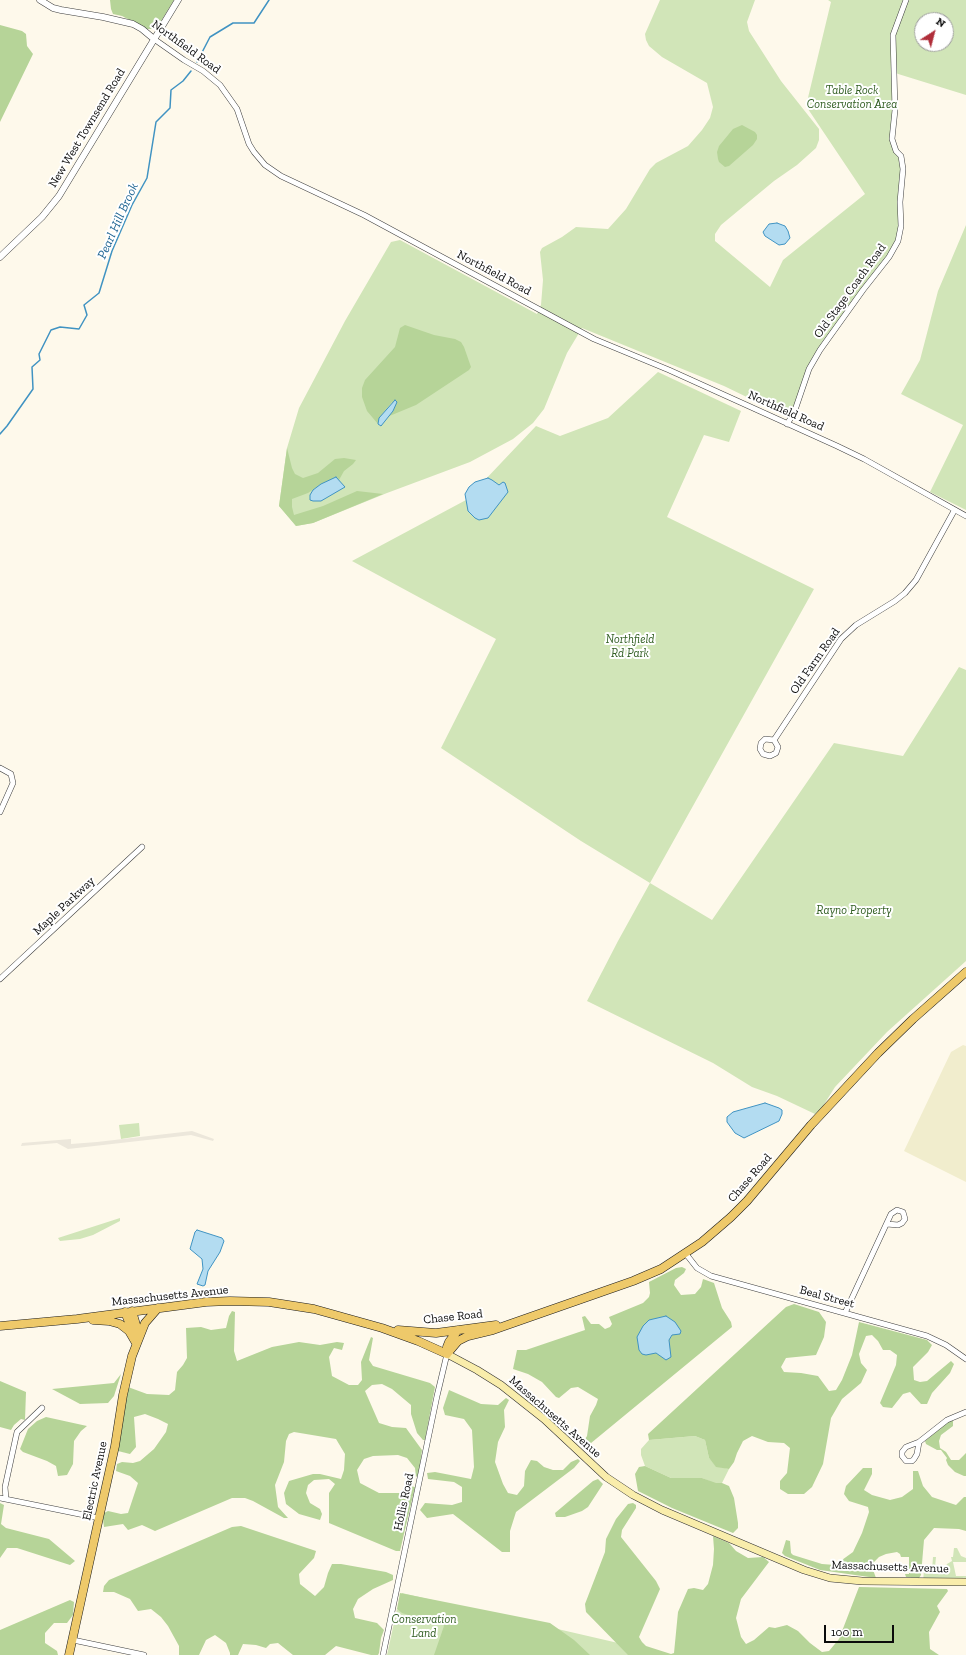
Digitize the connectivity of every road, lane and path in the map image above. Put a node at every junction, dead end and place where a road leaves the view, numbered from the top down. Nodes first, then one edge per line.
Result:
1 (40, 0) edge
2 (178, 0) edge
3 (906, 0) edge
4 (154, 39) junction
5 (0, 257) edge
6 (787, 424) junction
7 (954, 511) junction
8 (966, 516) edge
9 (774, 740) dead end
10 (0, 768) edge
11 (0, 812) edge
12 (142, 847) dead end
13 (966, 972) edge
14 (0, 979) edge
15 (887, 1224) dead end
16 (686, 1254) junction
17 (158, 1308) junction
18 (129, 1312) junction
19 (845, 1313) junction
20 (77, 1318) junction
21 (503, 1325) junction
22 (0, 1326) edge
23 (382, 1328) junction
24 (458, 1330) junction
25 (138, 1339) junction
26 (447, 1354) junction
27 (966, 1360) edge
28 (42, 1408) dead end
29 (966, 1412) edge
30 (919, 1442) dead end
31 (3, 1499) edge
32 (100, 1518) junction
33 (966, 1582) edge
34 (73, 1640) junction
35 (69, 1655) edge
36 (144, 1655) edge
37 (383, 1655) edge

1 - 4 street, Northfield Road
2 - 4 street, New West Townsend Road
3 - 6 street, Old Stage Coach Road
4 - 5 street, New West Townsend Road
4 - 6 street, Northfield Road
6 - 7 street, Northfield Road
7 - 8 street, Northfield Road
7 - 9 street, Old Farm Road
10 - 11 street
12 - 14 street, Maple Parkway
13 - 16 main road, Chase Road
15 - 19 street
16 - 19 street, Beal Street
16 - 21 main road, Chase Road
17 - 18 main road, Massachusetts Avenue
17 - 23 main road, Massachusetts Avenue
17 - 25 main road, Electric Avenue
18 - 20 main road, Massachusetts Avenue
18 - 25 main road
19 - 27 street, Beal Street
20 - 22 main road, Massachusetts Avenue
20 - 25 main road
21 - 24 main road, Chase Road
21 - 26 main road, Chase Road
23 - 24 main road, Chase Road
23 - 26 main road, Massachusetts Avenue
24 - 26 main road
25 - 32 main road, Electric Avenue
26 - 33 main road, Massachusetts Avenue
26 - 37 street, Hollis Road
28 - 31 street
29 - 30 street
31 - 32 street
32 - 34 main road, Electric Avenue
34 - 35 main road, Electric Avenue
34 - 36 street

